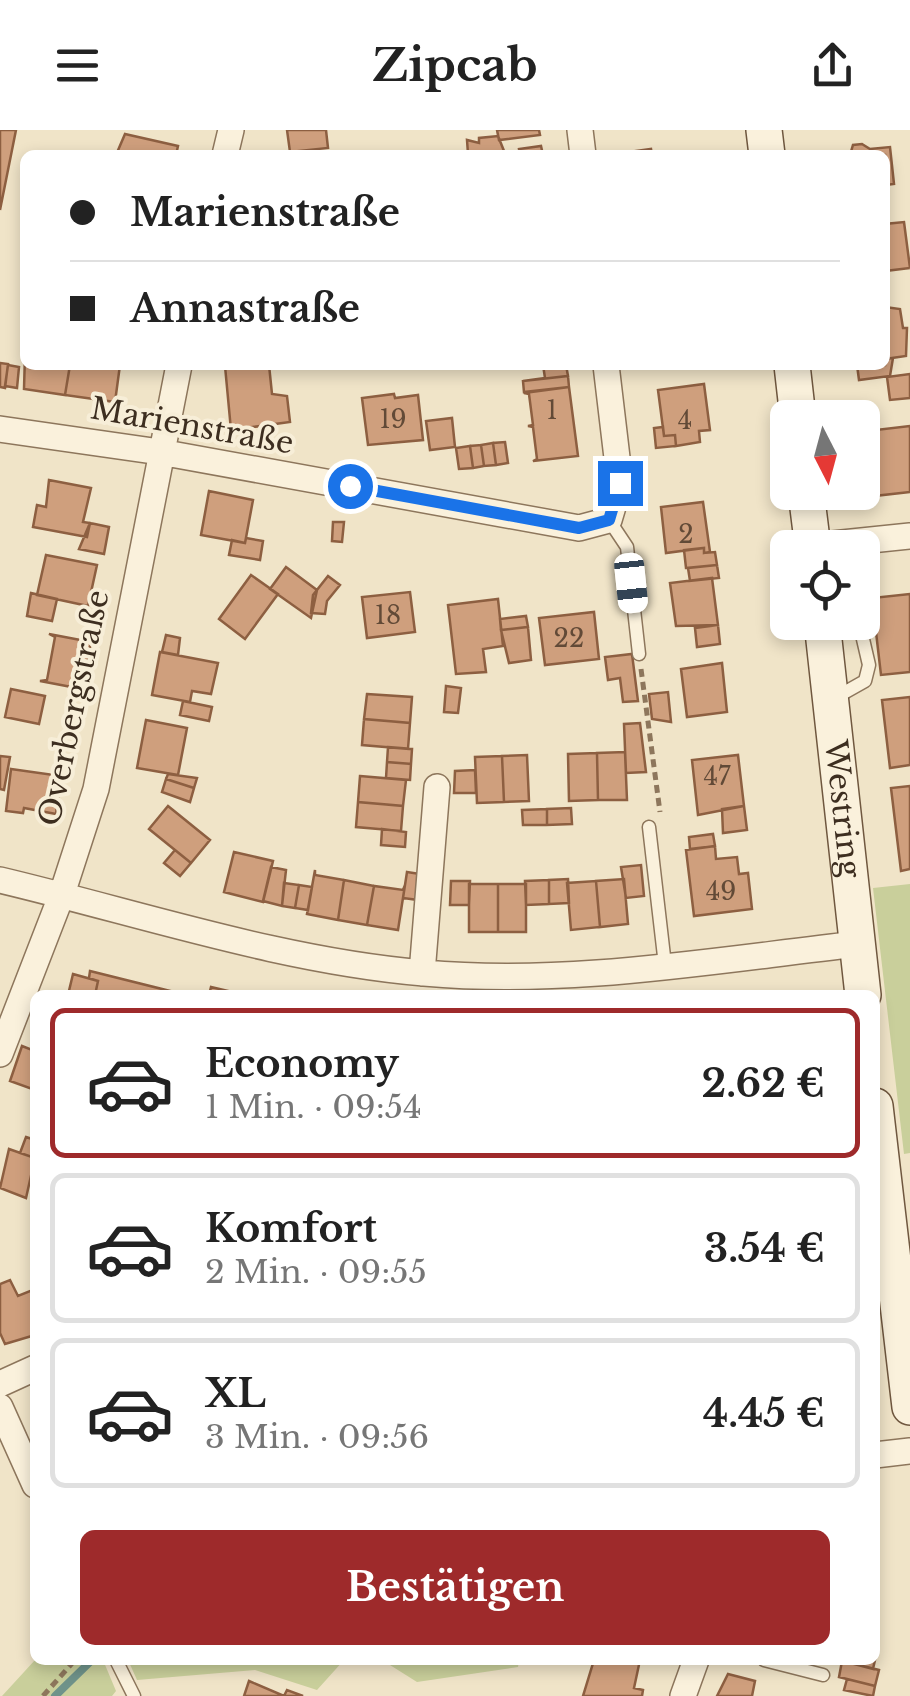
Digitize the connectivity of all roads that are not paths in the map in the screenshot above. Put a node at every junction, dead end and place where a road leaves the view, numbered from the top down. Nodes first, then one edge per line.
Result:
1 (178, 370) edge
2 (607, 370) edge
3 (793, 370) edge
4 (796, 400) edge
5 (0, 429) edge
6 (160, 452) junction
7 (609, 520) junction
8 (910, 536) edge
9 (880, 540) edge
10 (824, 640) edge
11 (864, 640) edge
12 (639, 654) road end
13 (830, 700) junction
14 (437, 787) dead end
15 (649, 826) road end
16 (0, 880) edge
17 (62, 894) junction
18 (858, 944) junction
19 (665, 965) junction
20 (406, 979) edge
21 (863, 990) edge
22 (0, 1054) edge
23 (880, 1149) edge
24 (30, 1370) edge
25 (0, 1384) edge
26 (910, 1407) edge
27 (0, 1408) edge
28 (910, 1451) edge
29 (880, 1454) edge
30 (30, 1474) edge
31 (118, 1665) edge
32 (694, 1665) edge
33 (784, 1665) edge
34 (823, 1675) dead end
35 (134, 1696) edge
36 (683, 1696) edge

1 - 6 street, Overbergstraße
2 - 7 street
3 - 4 street
5 - 6 street, Marienstraße
6 - 7 street, Marienstraße
6 - 17 street, Overbergstraße
7 - 12 lane
8 - 9 street
10 - 13 street, Westring
11 - 13 lane
13 - 18 street, Westring
14 - 20 street
15 - 19 lane
16 - 17 street
17 - 20 street
17 - 22 street, Overbergstraße
18 - 19 street
18 - 21 street, Westring
19 - 20 street
23 - 26 street
24 - 25 street
27 - 30 street
28 - 29 street
31 - 35 lane
32 - 36 street
33 - 34 lane

